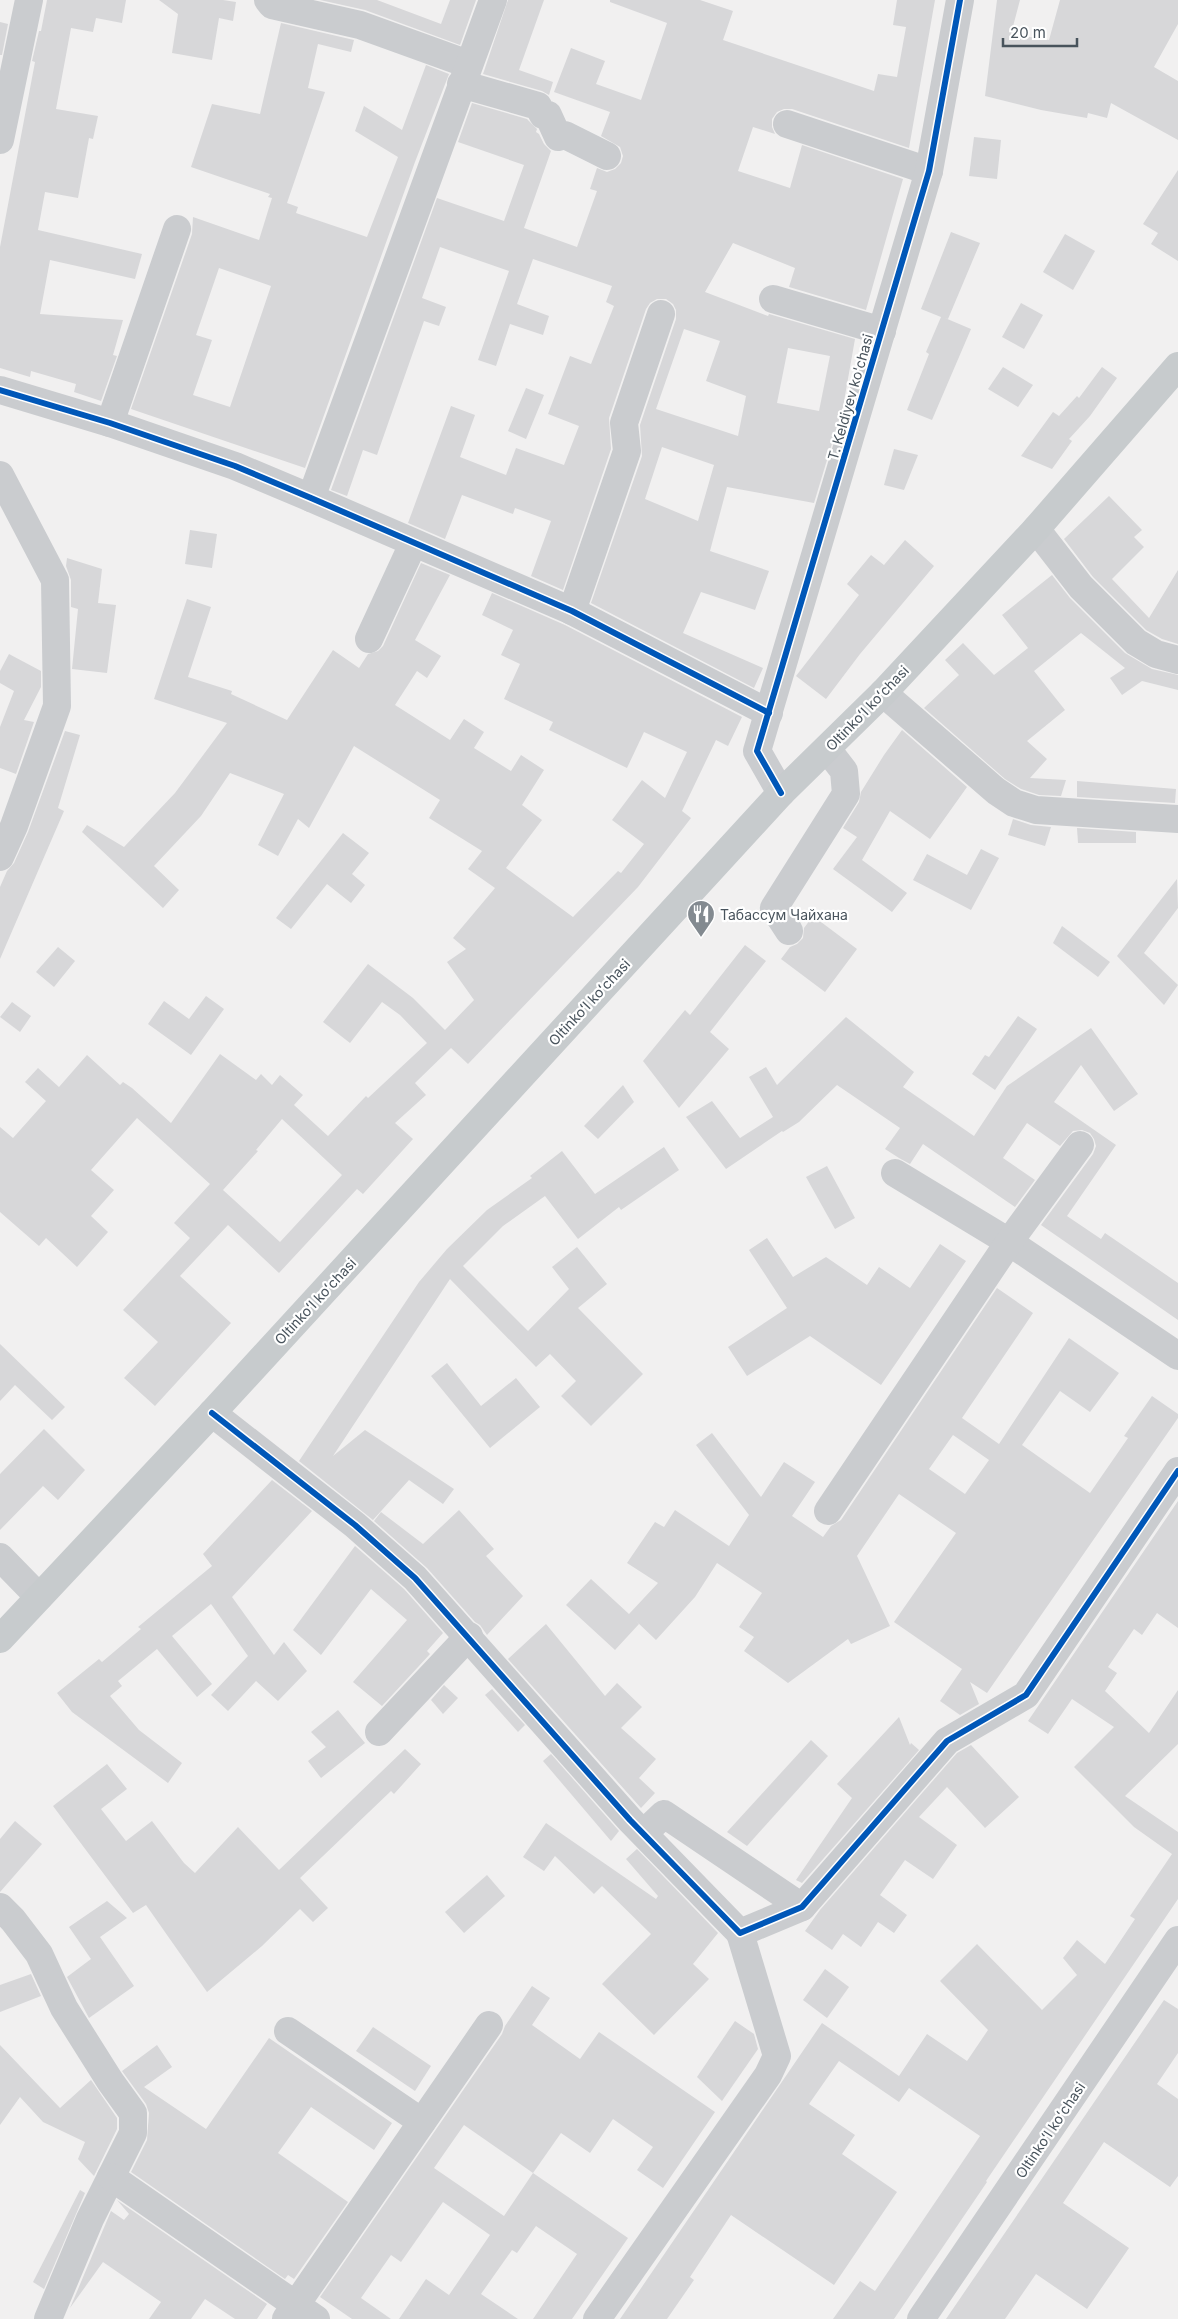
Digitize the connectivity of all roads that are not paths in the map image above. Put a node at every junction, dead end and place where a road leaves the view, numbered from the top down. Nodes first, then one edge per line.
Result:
1 (29, 0) edge
2 (268, 0) edge
3 (493, 0) edge
4 (960, 0) edge
5 (464, 74) junction
6 (5, 94) edge
7 (787, 124) dead end
8 (0, 140) edge
9 (607, 156) dead end
10 (929, 171) junction
11 (177, 229) dead end
12 (773, 299) dead end
13 (661, 314) dead end
14 (882, 331) junction
15 (1178, 366) edge
16 (0, 390) edge
17 (110, 423) junction
18 (0, 475) edge
19 (311, 498) junction
20 (1036, 529) junction
21 (413, 544) junction
22 (572, 611) junction
23 (369, 639) dead end
24 (1178, 660) edge
25 (883, 693) junction
26 (769, 714) junction
27 (828, 749) junction
28 (781, 793) junction
29 (1178, 818) edge
30 (7, 821) edge
31 (0, 857) edge
32 (789, 931) dead end
33 (1080, 1145) dead end
34 (895, 1173) dead end
35 (1009, 1242) junction
36 (1178, 1356) edge
37 (212, 1413) junction
38 (1178, 1471) edge
39 (828, 1512) dead end
40 (0, 1556) edge
41 (38, 1597) junction
42 (469, 1636) junction
43 (0, 1639) edge
44 (379, 1732) dead end
45 (644, 1833) junction
46 (0, 1907) edge
47 (802, 1907) junction
48 (740, 1933) junction
49 (1178, 1940) edge
50 (1170, 1971) edge
51 (489, 2025) dead end
52 (288, 2031) dead end
53 (422, 2122) junction
54 (111, 2177) junction
55 (299, 2314) edge
56 (48, 2319) edge
57 (597, 2319) edge
58 (921, 2319) edge

1 - 6 street
2 - 5 street
3 - 5 street
4 - 10 street, T. Keldiyev ko'chasi
5 - 9 street
5 - 19 street
6 - 8 street
7 - 10 street
10 - 14 street, T. Keldiyev ko'chasi
11 - 17 street
12 - 14 street
13 - 22 street
14 - 26 street, T. Keldiyev ko'chasi
15 - 20 main road, Oltinkoʻl koʻchasi
16 - 17 street
17 - 19 street
18 - 30 street
19 - 21 street
20 - 24 street
20 - 25 main road, Oltinkoʻl koʻchasi
21 - 22 street
21 - 23 street
22 - 26 street
25 - 27 main road, Oltinkoʻl koʻchasi
25 - 29 street
26 - 28 street, T. Keldiyev ko'chasi
27 - 28 main road, Oltinkoʻl koʻchasi
27 - 32 street
28 - 37 main road, Oltinkoʻl koʻchasi
30 - 31 street
33 - 35 street
34 - 35 street
35 - 36 street
35 - 39 street
37 - 41 main road, Oltinkoʻl koʻchasi
37 - 42 street
38 - 47 street
40 - 41 street
41 - 43 main road, Oltinkoʻl koʻchasi
42 - 44 street
42 - 45 street
45 - 47 street
45 - 48 street
46 - 54 street
47 - 48 street
48 - 57 street
49 - 50 street, Oltinkoʻl koʻchasi
50 - 58 street, Oltinkoʻl koʻchasi
51 - 53 street
52 - 53 street
53 - 55 street
54 - 55 street
54 - 56 street

